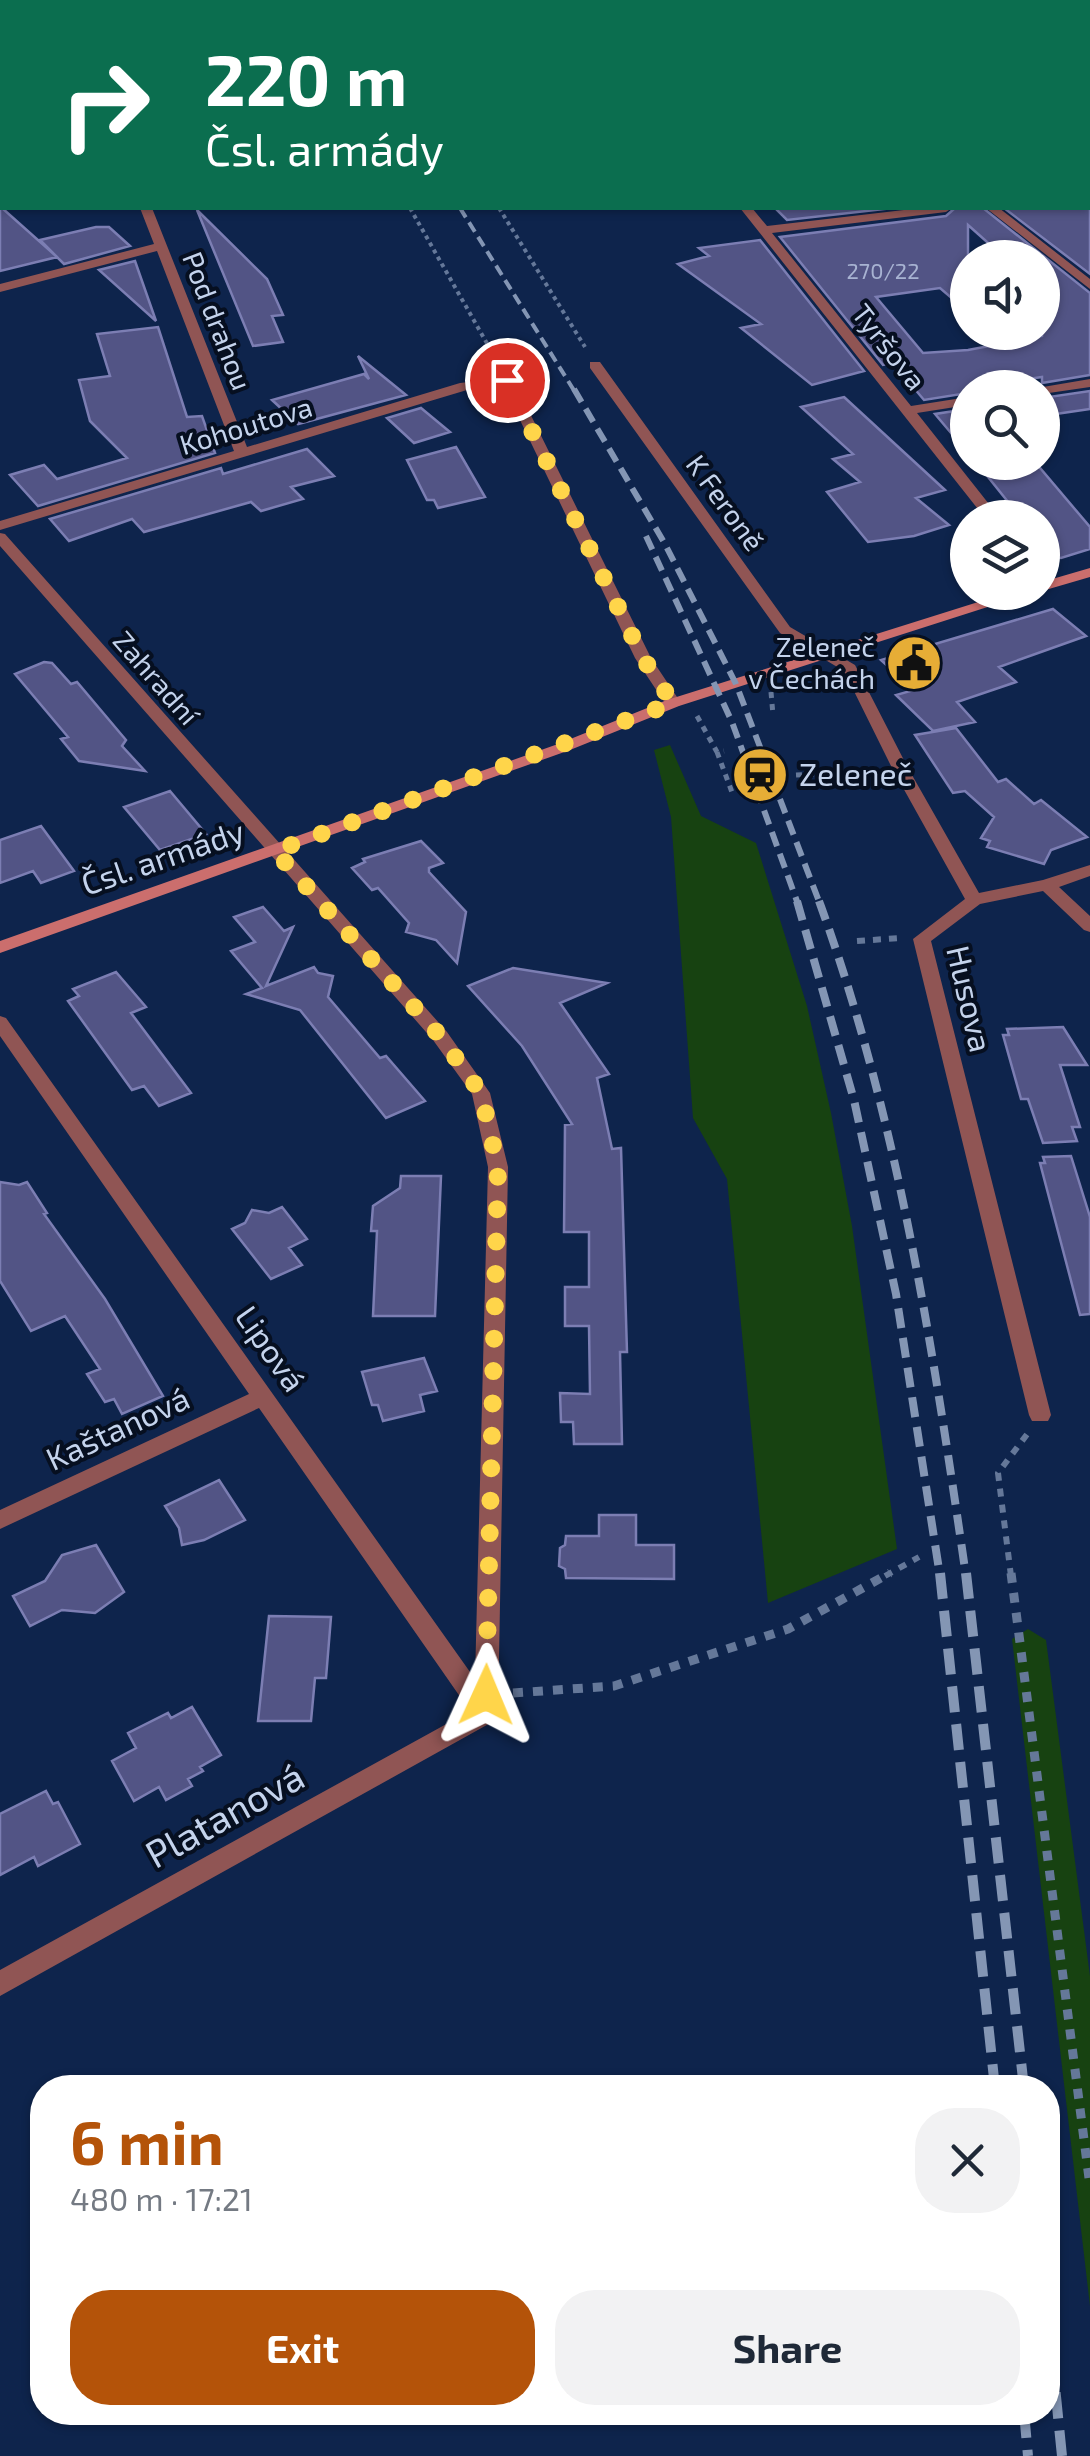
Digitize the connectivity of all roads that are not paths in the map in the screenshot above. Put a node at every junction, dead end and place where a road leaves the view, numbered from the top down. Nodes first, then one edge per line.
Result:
1 (147, 210) edge
2 (748, 210) edge
3 (930, 210) edge
4 (995, 210) edge
5 (765, 230) junction
6 (162, 246) junction
7 (1090, 285) edge
8 (0, 288) edge
9 (595, 365) road end
10 (1090, 382) edge
11 (1060, 387) edge
12 (950, 404) edge
13 (907, 410) junction
14 (242, 454) junction
15 (979, 500) edge
16 (0, 526) edge
17 (0, 538) edge
18 (1088, 575) edge
19 (1060, 581) edge
20 (970, 610) edge
21 (827, 656) junction
22 (673, 703) junction
23 (275, 851) junction
24 (1090, 870) edge
25 (1047, 885) junction
26 (974, 900) junction
27 (1090, 926) edge
28 (0, 947) edge
29 (0, 1022) edge
30 (263, 1396) junction
31 (1040, 1416) road end
32 (0, 1520) edge
33 (486, 1704) junction
34 (0, 1984) edge

1 - 6 street, Pod drahou
2 - 5 street, Tyršova
3 - 5 street
4 - 7 street
5 - 13 street, Tyršova
6 - 8 street
6 - 14 street, Pod drahou
9 - 21 street, K Feroně
10 - 11 street
12 - 13 street
13 - 15 street, Tyršova
14 - 16 street, Kohoutova
14 - 22 street, Kohoutova
17 - 23 street, Zahradní
18 - 19 street
20 - 21 street, Čsl. armády
21 - 22 street, Čsl. armády
21 - 26 street, Husova
22 - 23 street, Čsl. armády
23 - 28 street, Čsl. armády
23 - 33 street, Zahradní
24 - 25 street
25 - 26 street
25 - 27 street
26 - 31 street, Husova
29 - 30 street, Lipová
30 - 32 street, Kaštanová
30 - 33 street, Lipová
33 - 34 street, Platanová

